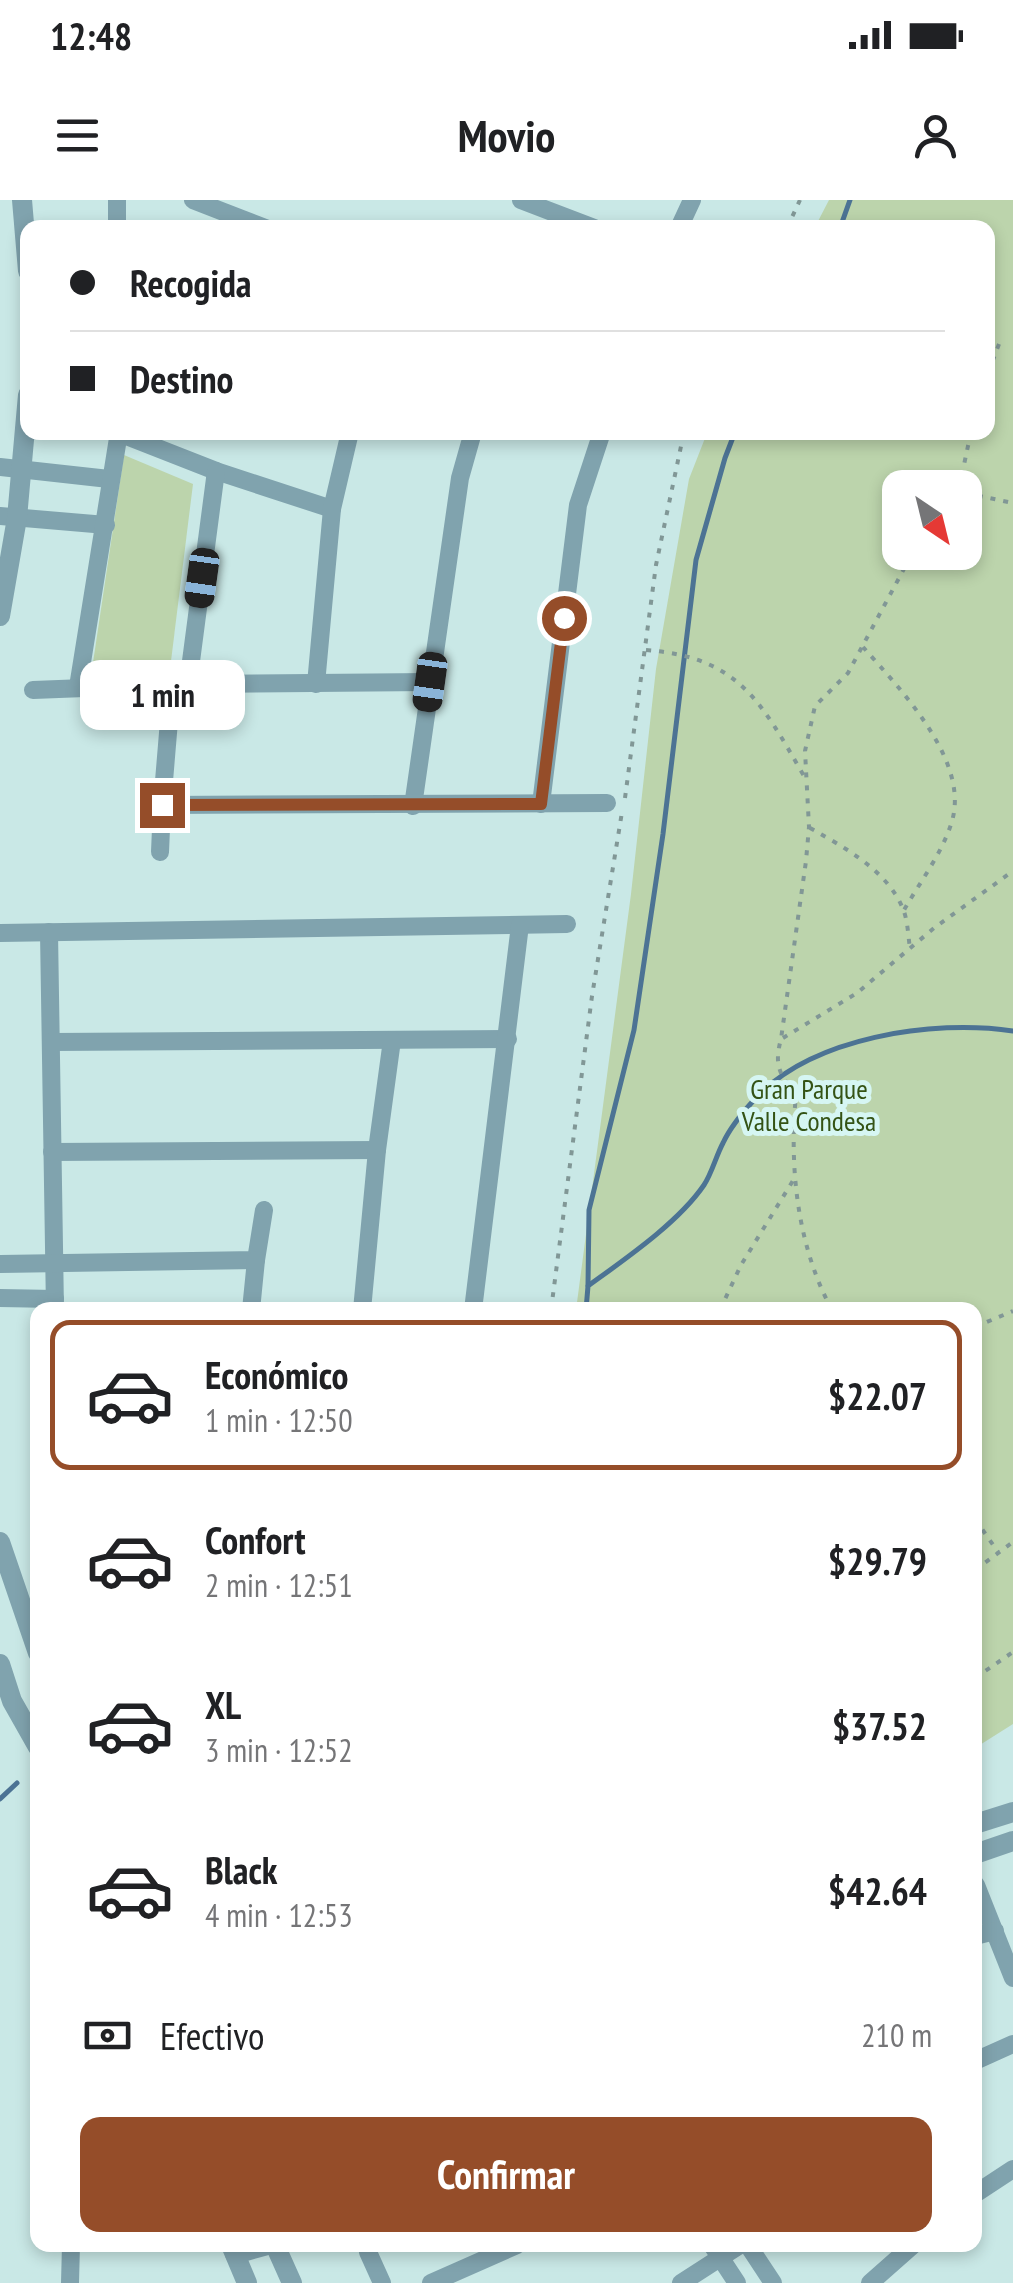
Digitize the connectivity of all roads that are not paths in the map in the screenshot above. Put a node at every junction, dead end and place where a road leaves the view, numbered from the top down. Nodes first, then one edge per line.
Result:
1 (192, 200) edge
2 (521, 200) edge
3 (567, 208) edge
4 (244, 220) edge
5 (20, 429) edge
6 (117, 440) edge
7 (136, 440) edge
8 (348, 440) edge
9 (471, 440) edge
10 (599, 440) edge
11 (11, 468) edge
12 (216, 471) junction
13 (109, 480) junction
14 (332, 509) junction
15 (8, 517) edge
16 (106, 525) junction
17 (0, 616) edge
18 (430, 682) junction
19 (316, 684) junction
20 (180, 685) junction
21 (78, 687) junction
22 (32, 690) dead end
23 (607, 803) dead end
24 (541, 804) junction
25 (162, 805) junction
26 (413, 806) junction
27 (160, 852) dead end
28 (567, 924) dead end
29 (520, 925) junction
30 (49, 932) junction
31 (0, 933) edge
32 (508, 1039) junction
33 (392, 1040) junction
34 (51, 1042) junction
35 (377, 1150) junction
36 (52, 1152) junction
37 (264, 1210) dead end
38 (256, 1260) junction
39 (54, 1263) junction
40 (0, 1264) edge
41 (0, 1298) edge
42 (37, 1302) edge
43 (55, 1302) edge
44 (251, 1302) edge
45 (363, 1302) edge
46 (473, 1302) edge
47 (0, 1542) edge
48 (30, 1630) edge
49 (0, 1664) edge
50 (30, 1733) edge
51 (1013, 1812) edge
52 (982, 1822) edge
53 (1013, 1840) edge
54 (982, 1851) edge
55 (982, 1900) edge
56 (994, 1931) junction
57 (982, 1934) edge
58 (1013, 1978) edge
59 (1013, 2044) edge
60 (982, 2059) edge
61 (1013, 2168) edge
62 (982, 2189) edge
63 (72, 2252) edge
64 (234, 2252) edge
65 (275, 2252) edge
66 (368, 2252) dead end
67 (501, 2252) edge
68 (715, 2252) edge
69 (717, 2252) edge
70 (753, 2252) edge
71 (905, 2252) edge
72 (70, 2283) edge
73 (247, 2283) edge
74 (292, 2283) edge
75 (382, 2283) edge
76 (431, 2283) edge
77 (681, 2283) edge
78 (737, 2283) edge
79 (773, 2283) edge
80 (870, 2283) edge

1 - 4 street
2 - 3 street
5 - 11 street
6 - 13 street
7 - 12 street
8 - 14 street
9 - 18 street
10 - 24 street
11 - 13 street
11 - 15 street
12 - 14 street
12 - 20 street
13 - 16 street
14 - 19 street
15 - 16 street
15 - 17 street
16 - 21 street
18 - 19 street
18 - 26 street
19 - 20 street
20 - 21 street
20 - 25 street
21 - 22 street
23 - 24 street
24 - 26 street
25 - 26 street
25 - 27 street
28 - 29 street
29 - 30 street
29 - 32 street
30 - 31 street
30 - 34 street
32 - 33 street
32 - 46 street
33 - 34 street
33 - 35 street
34 - 36 street
35 - 36 street
35 - 45 street
36 - 39 street
37 - 38 street
38 - 39 street
38 - 44 street
39 - 40 street
39 - 43 street
41 - 42 street
47 - 48 street
49 - 50 street
51 - 52 street
53 - 54 street
55 - 56 street
56 - 57 street
56 - 58 street
59 - 60 street
61 - 62 street
63 - 72 street
64 - 73 street
65 - 74 street
66 - 75 street
67 - 76 street
68 - 77 street
69 - 78 street
70 - 79 street
71 - 80 street

